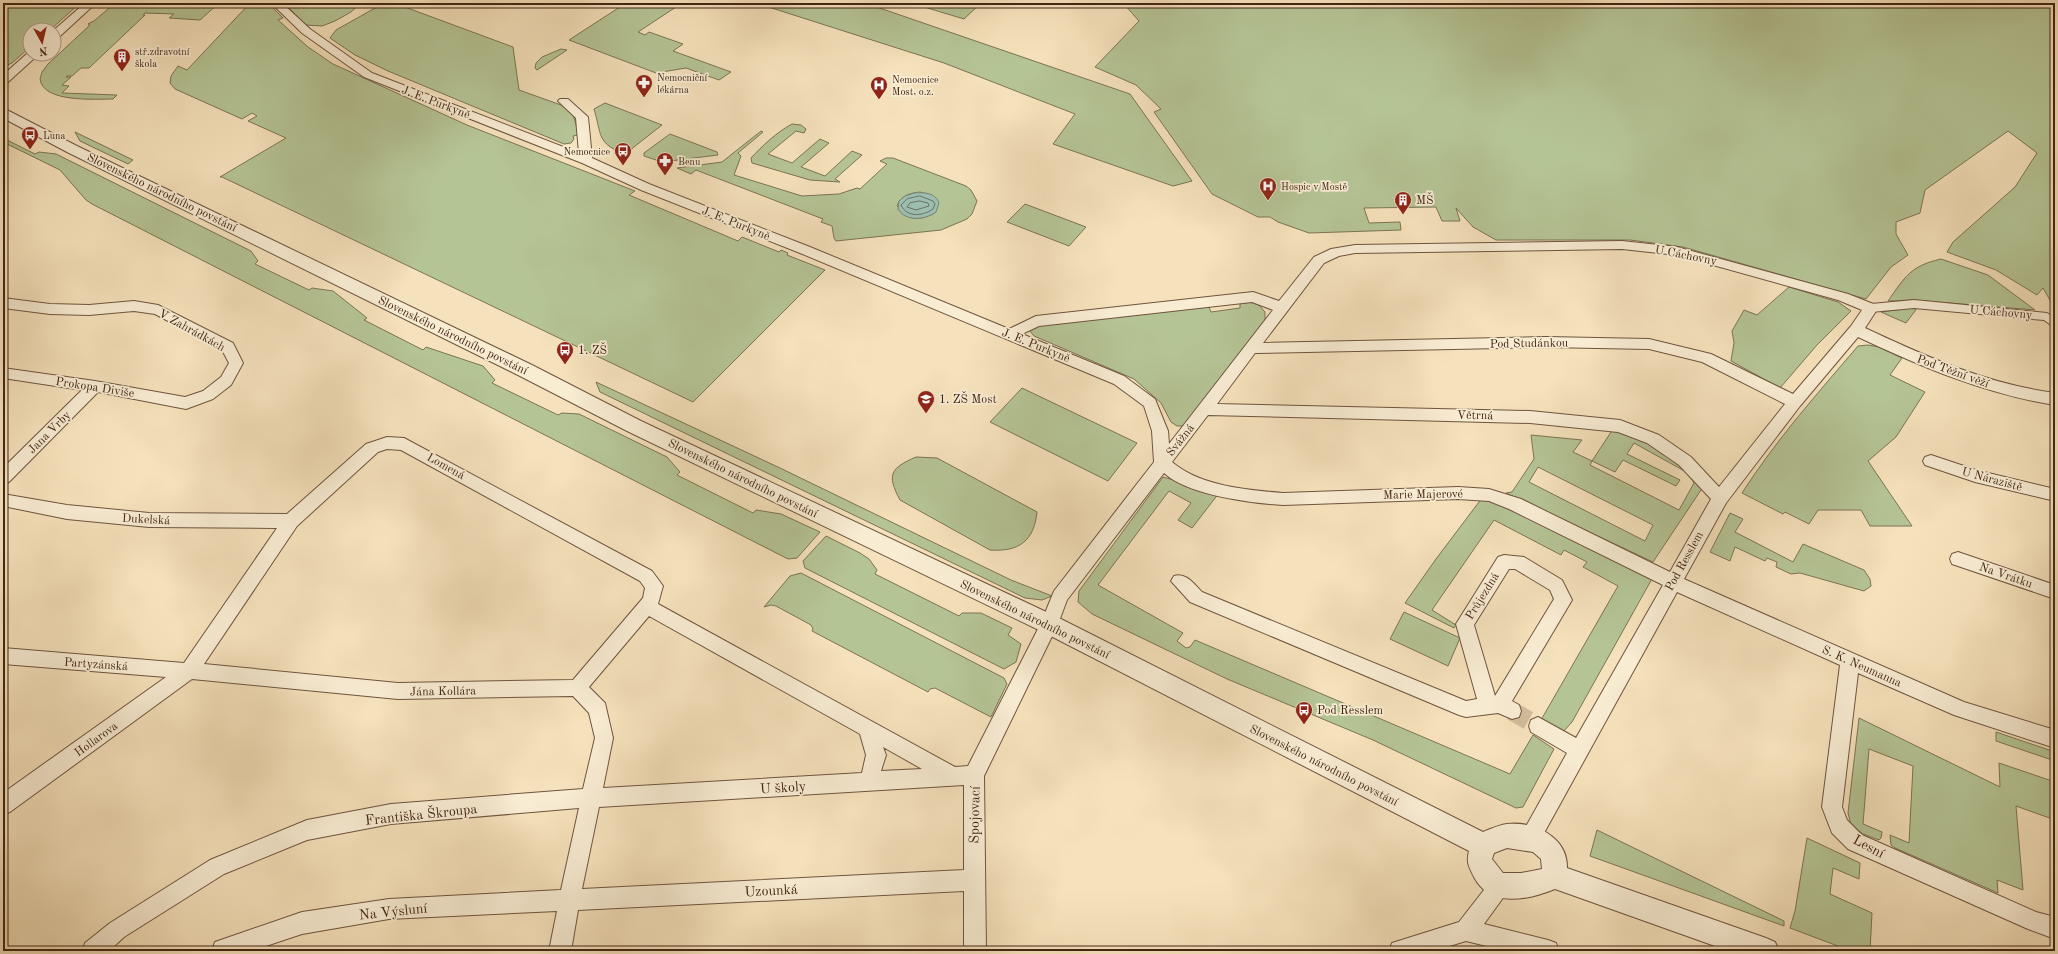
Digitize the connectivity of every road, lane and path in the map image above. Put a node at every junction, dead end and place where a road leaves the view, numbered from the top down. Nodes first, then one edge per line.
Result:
1 (91, 3) edge
2 (276, 3) edge
3 (62, 29) edge
4 (24, 62) edge
5 (3, 81) edge
6 (564, 101) dead end
7 (3, 112) edge
8 (586, 160) junction
9 (1319, 260) joint
10 (3, 303) edge
11 (1283, 308) junction
12 (1871, 308) junction
13 (2051, 320) edge
14 (1856, 330) junction
15 (1010, 334) junction
16 (1252, 348) junction
17 (3, 373) edge
18 (95, 386) junction
19 (2055, 399) edge
20 (1795, 402) junction
21 (186, 403) joint
22 (1203, 409) junction
23 (1931, 461) dead end
24 (1162, 462) junction
25 (3, 478) edge
26 (2055, 495) edge
27 (1720, 498) junction
28 (3, 500) edge
29 (291, 521) junction
30 (1958, 559) dead end
31 (1180, 581) dead end
32 (1673, 582) junction
33 (2055, 592) edge
34 (647, 606) junction
35 (1049, 624) junction
36 (3, 656) edge
37 (1850, 661) junction
38 (189, 671) junction
39 (577, 688) junction
40 (1500, 707) junction
41 (1538, 726) tunnel mouth
42 (868, 729) junction
43 (2055, 739) edge
44 (1579, 750) junction
45 (974, 775) junction
46 (953, 776) junction
47 (869, 781) junction
48 (591, 798) junction
49 (3, 805) edge
50 (1531, 837) junction
51 (1483, 845) junction
52 (1554, 876) junction
53 (973, 880) junction
54 (1501, 884) junction
55 (569, 900) junction
56 (2055, 928) edge
57 (1466, 930) junction
58 (223, 950) dead end
59 (93, 951) edge
60 (560, 951) edge
61 (975, 951) edge
62 (1400, 951) edge
63 (1548, 951) edge
64 (1766, 951) edge

1 - 3 street
2 - 8 street, J. E. Purkyně
4 - 5 street
6 - 8 street
7 - 35 street, Slovenského národního povstání
8 - 15 street, J. E. Purkyně
9 - 11 street, Svážná
9 - 12 street, U Cáchovny
10 - 21 street, V Zahrádkách
11 - 15 street
11 - 16 street, Svážná
12 - 13 street, U Cáchovny
12 - 14 street, Pod Resslem
14 - 19 street, Pod Těžní věží
14 - 20 street, Pod Resslem
15 - 24 street, J. E. Purkyně
16 - 20 street, Pod Studánkou
16 - 22 street, Svážná
17 - 18 street, Prokopa Diviše
18 - 21 street, Prokopa Diviše
18 - 25 street, Jana Vrby
20 - 27 street, Pod Resslem
22 - 24 street, Svážná
22 - 27 street, Větrná
23 - 26 street, U Náraziště
24 - 32 street, Marie Majerové
24 - 35 street, Svážná
27 - 32 street, Pod Resslem
28 - 29 street, Dukelská
29 - 34 street, Lomená
29 - 38 street, Lomená
30 - 33 street, Na Vrátku
31 - 40 street
32 - 37 street, S. K. Neumanna
32 - 44 street, Pod Resslem
34 - 39 street, Lomená
34 - 42 street
35 - 45 street, Spojovací
35 - 51 street, Slovenského národního povstání
36 - 38 street, Partyzánská
37 - 43 street, S. K. Neumanna
37 - 56 street, Lesní
38 - 39 street, Jána Kollára
38 - 49 street, Hollarova
39 - 48 street
40 - 40 street, Průjezdná
41 - 44 street
42 - 46 street
42 - 47 street
44 - 50 street, Pod Resslem
45 - 46 street, U školy
45 - 53 street, Spojovací
46 - 47 street, U školy
47 - 48 street, U školy
48 - 55 street
48 - 59 street, Františka Škroupa
50 - 51 street
50 - 52 street
51 - 54 street
52 - 54 street
52 - 64 street
53 - 55 street, Uzounká
53 - 61 street, Spojovací
54 - 57 street
55 - 58 street, Na Výsluní
55 - 60 street
57 - 62 street
57 - 63 street

